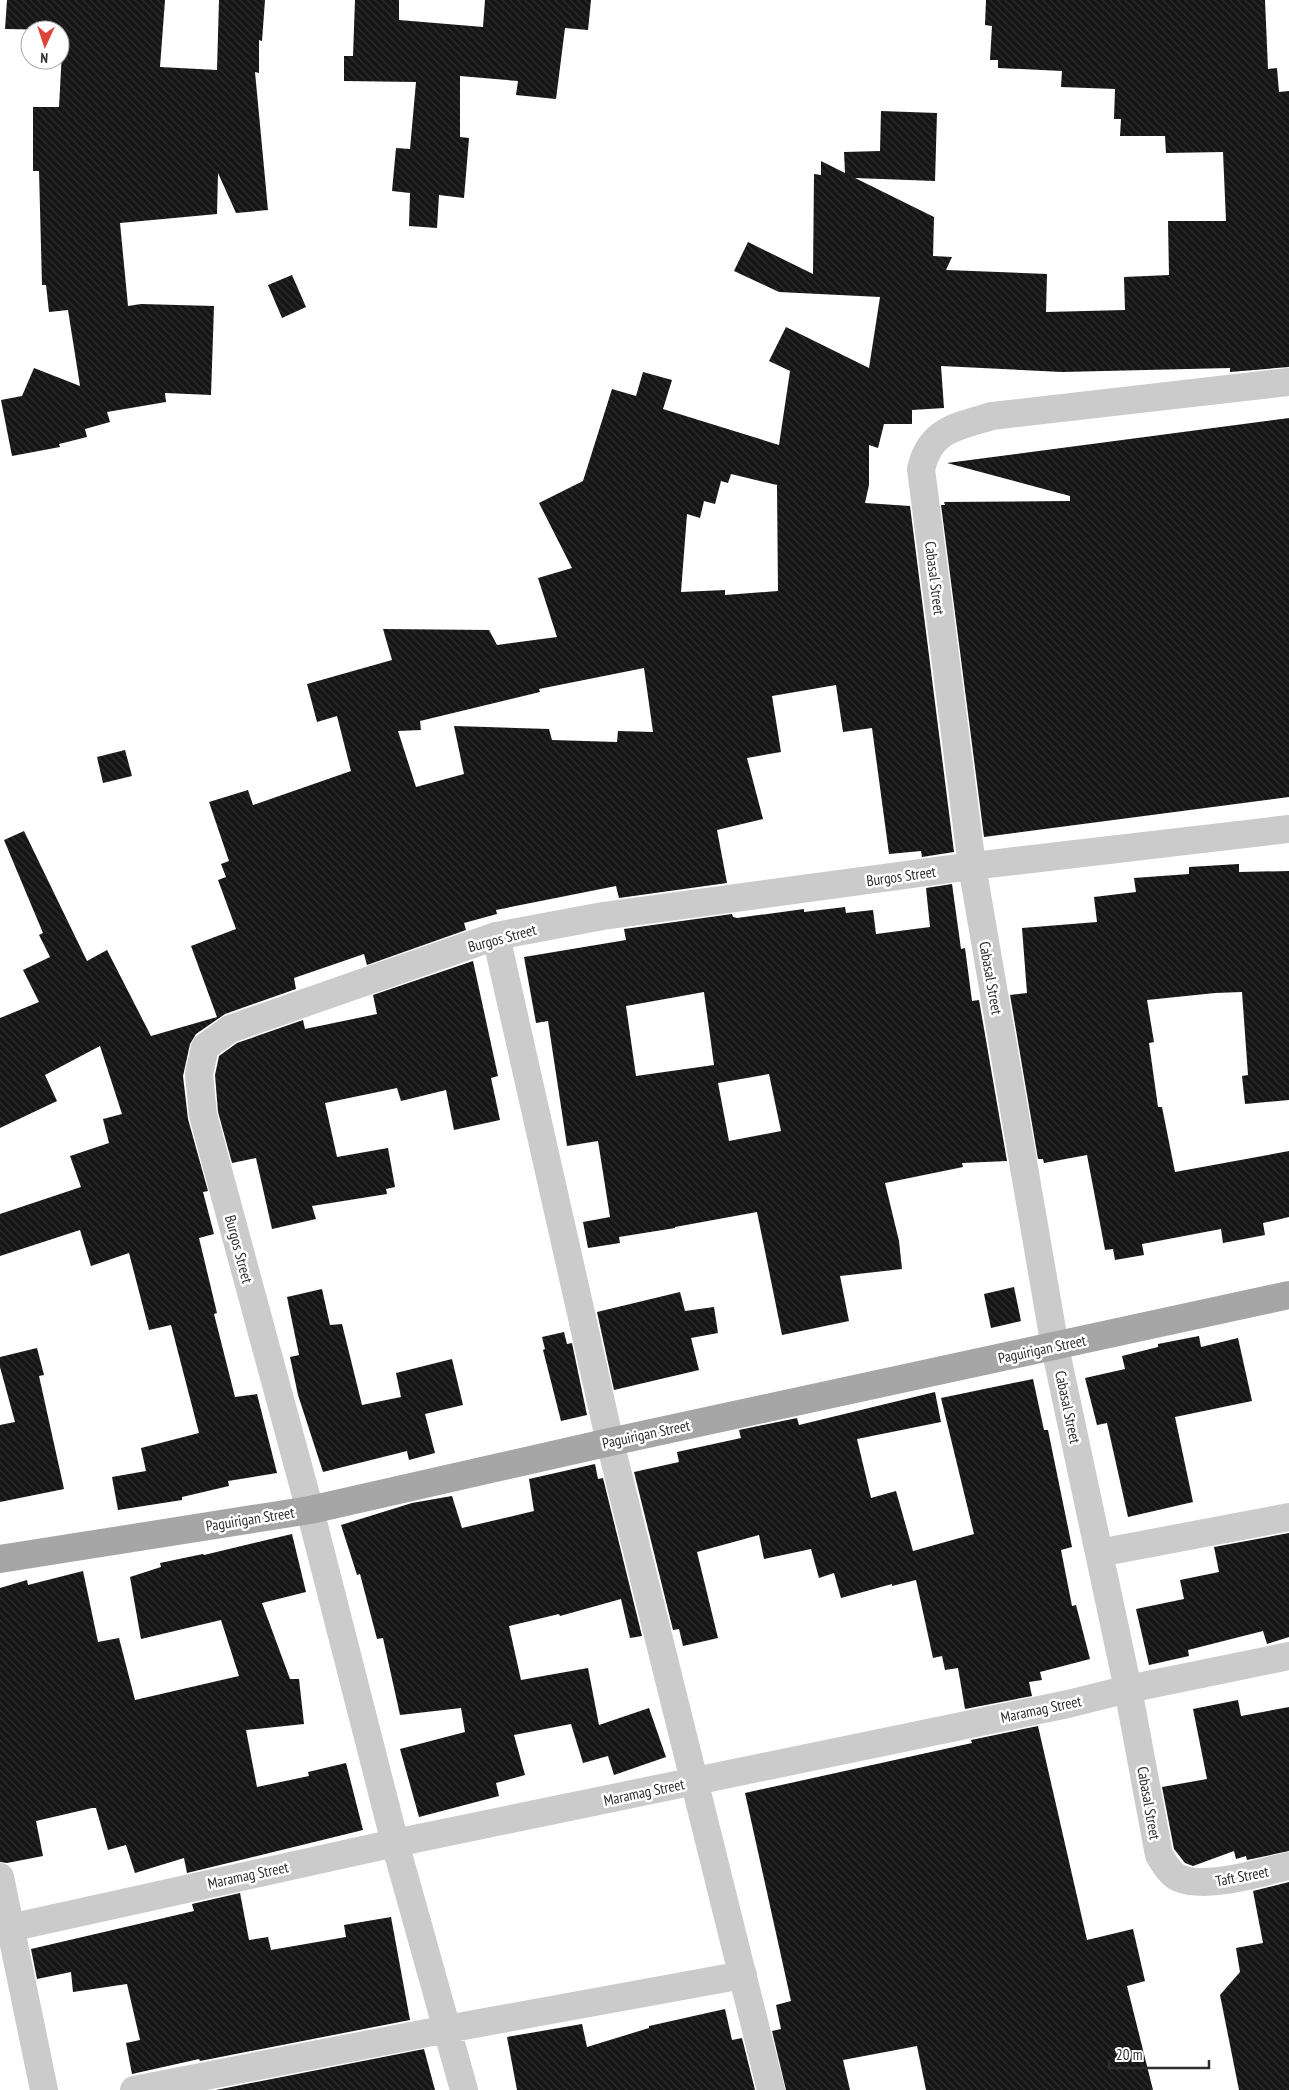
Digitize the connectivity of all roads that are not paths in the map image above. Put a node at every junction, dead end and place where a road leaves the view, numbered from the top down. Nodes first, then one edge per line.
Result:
1 (1289, 382) edge
2 (1289, 829) edge
3 (972, 866) junction
4 (496, 936) junction
5 (1289, 1295) edge
6 (1055, 1347) junction
7 (610, 1442) junction
8 (310, 1510) junction
9 (1289, 1517) edge
10 (1100, 1553) junction
11 (0, 1559) edge
12 (1289, 1656) edge
13 (1128, 1689) junction
14 (694, 1782) junction
15 (395, 1843) junction
16 (1289, 1866) edge
17 (1168, 1869) joint
18 (0, 1877) edge
19 (6, 1929) edge
20 (742, 1975) junction
21 (447, 2029) junction
22 (44, 2090) edge
23 (134, 2090) edge
24 (464, 2090) edge
25 (771, 2090) edge

1 - 3 street, Cabasal Street
2 - 3 street, Burgos Street
3 - 4 street, Burgos Street
3 - 6 street, Cabasal Street
4 - 7 street
4 - 8 street, Burgos Street
5 - 6 main road, Paguirigan Street
6 - 7 main road, Paguirigan Street
6 - 10 street, Cabasal Street
7 - 8 main road, Paguirigan Street
7 - 14 street
8 - 11 main road, Paguirigan Street
8 - 15 street, Burgos Street
9 - 10 street
10 - 13 street, Cabasal Street
12 - 13 street, Maramag Street
13 - 14 street, Maramag Street
13 - 17 street, Cabasal Street
14 - 15 street, Maramag Street
14 - 20 street
15 - 19 street, Maramag Street
15 - 21 street, Burgos Street
16 - 17 street, Taft Street
18 - 19 street
19 - 22 street
20 - 21 street
20 - 25 street
21 - 23 street
21 - 24 street, Burgos Street

